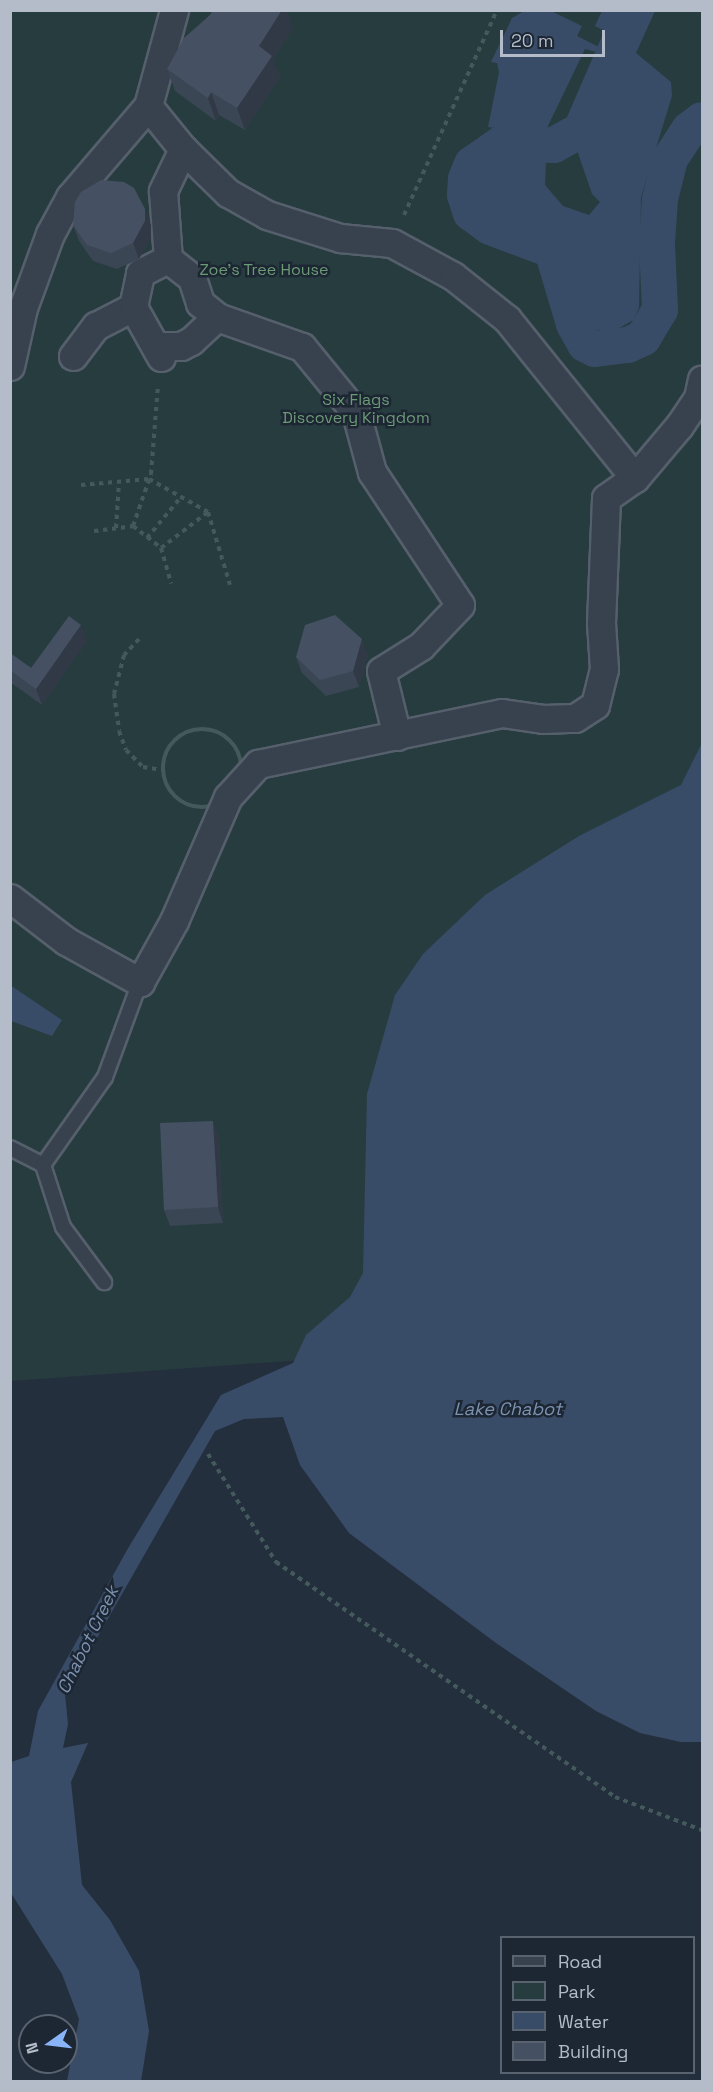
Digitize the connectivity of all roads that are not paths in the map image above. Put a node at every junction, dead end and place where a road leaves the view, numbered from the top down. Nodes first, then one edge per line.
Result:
1 (174, 10) edge
2 (148, 106) junction
3 (183, 149) junction
4 (168, 259) junction
5 (133, 307) junction
6 (217, 317) junction
7 (73, 356) dead end
8 (10, 366) edge
9 (702, 379) edge
10 (635, 478) junction
11 (397, 736) junction
12 (10, 898) edge
13 (141, 982) junction
14 (10, 1148) edge
15 (42, 1165) junction
16 (104, 1282) dead end

1 - 2 street
2 - 3 street
2 - 8 street
3 - 4 street
3 - 10 street
4 - 5 street
4 - 6 street
5 - 6 street
5 - 7 street
6 - 11 street
9 - 10 street
10 - 11 street
11 - 13 street
12 - 13 street
13 - 15 lane
14 - 15 lane
15 - 16 lane

